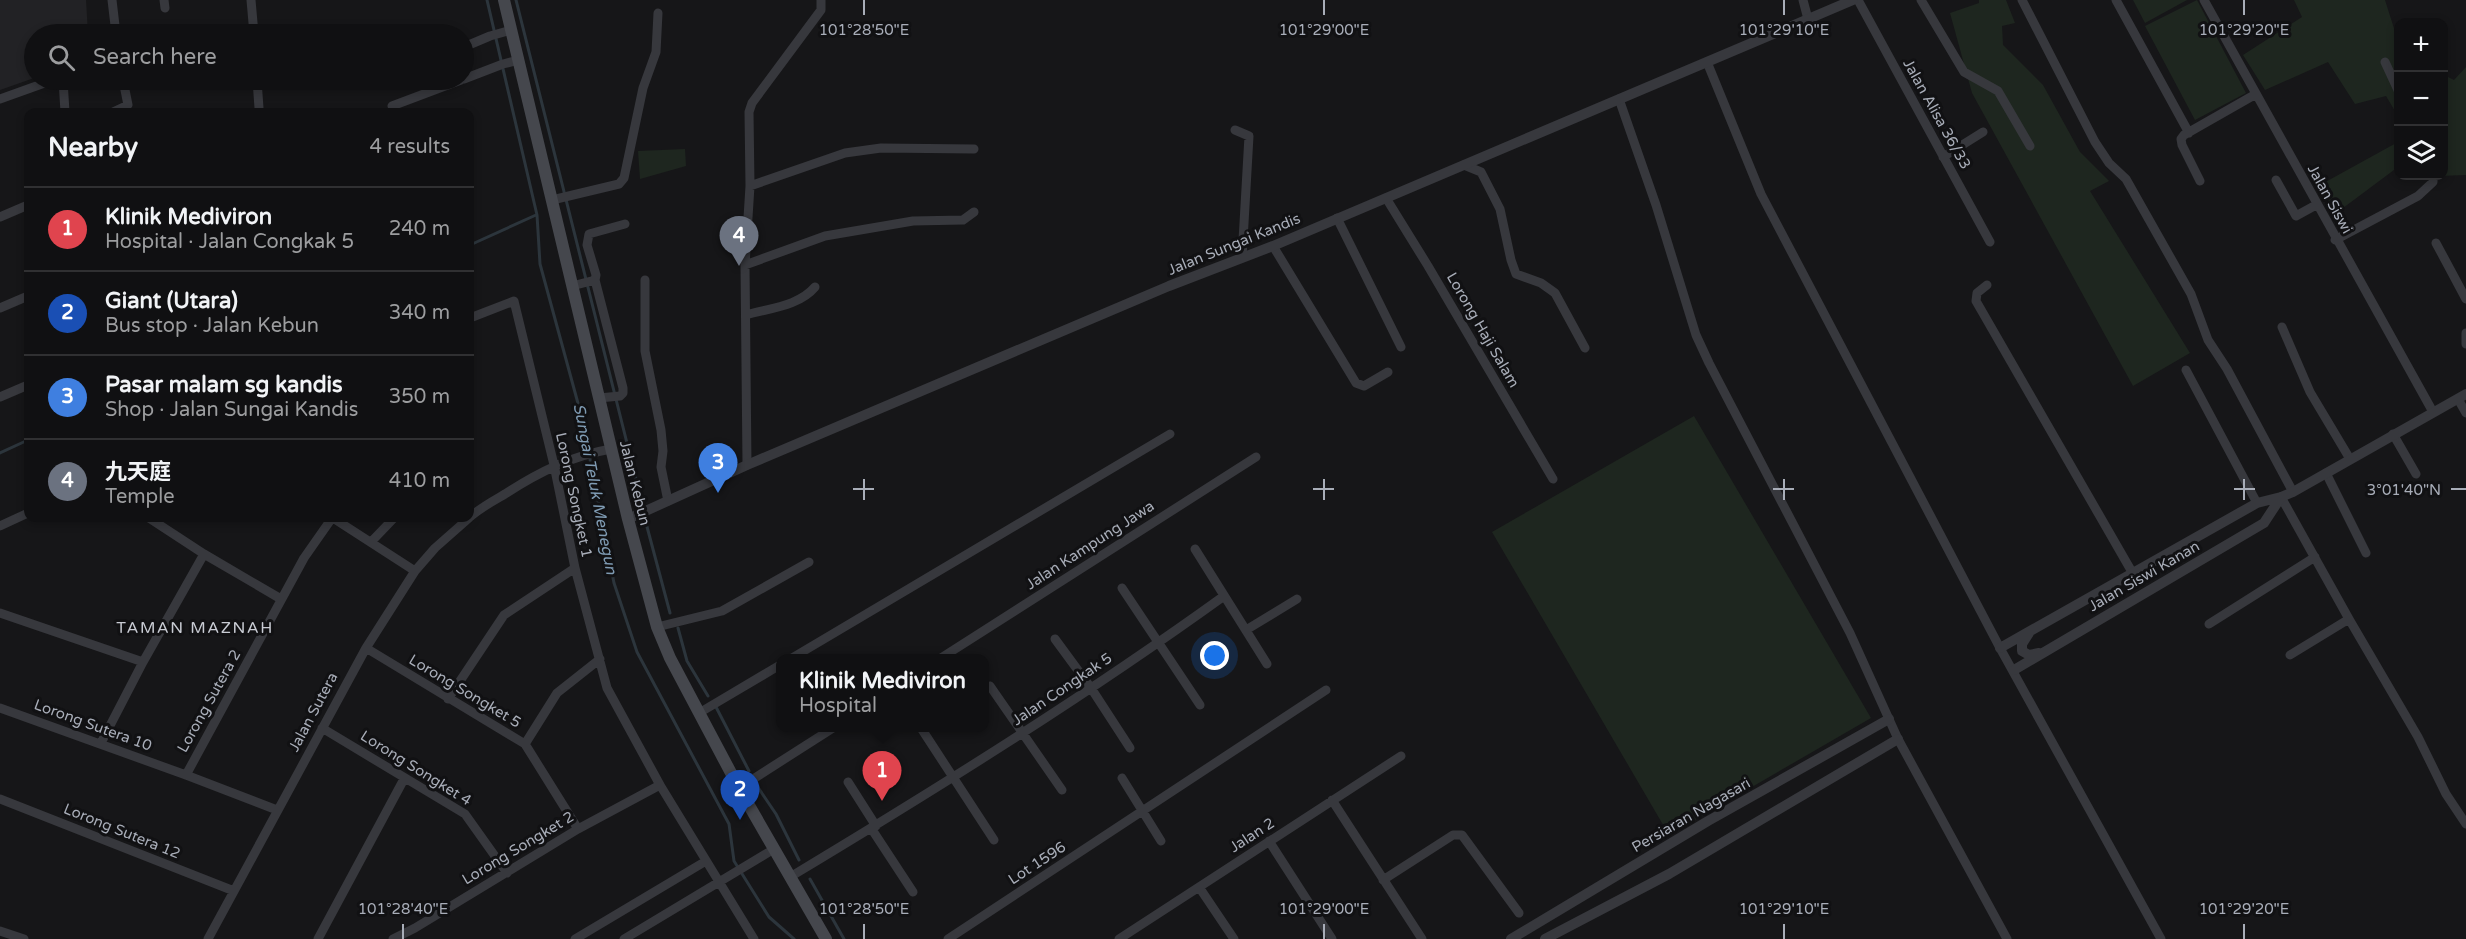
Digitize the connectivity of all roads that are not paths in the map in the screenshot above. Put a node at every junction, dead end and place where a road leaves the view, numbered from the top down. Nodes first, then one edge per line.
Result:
1 (112, 0) edge
2 (251, 0) edge
3 (504, 0) edge
4 (821, 0) edge
5 (1803, 0) edge
6 (1853, 0) edge
7 (1858, 0) edge
8 (1921, 0) edge
9 (2022, 0) edge
10 (2116, 0) edge
11 (2204, 0) edge
12 (658, 13) dead end
13 (1808, 19) junction
14 (115, 24) edge
15 (253, 24) edge
16 (511, 30) junction
17 (474, 43) edge
18 (519, 60) junction
19 (1707, 62) junction
20 (2385, 62) dead end
21 (474, 75) edge
22 (2394, 81) edge
23 (25, 90) edge
24 (64, 90) edge
25 (125, 90) edge
26 (258, 90) edge
27 (433, 90) edge
28 (2256, 94) junction
29 (0, 99) edge
30 (1619, 99) junction
31 (392, 106) dead end
32 (65, 108) edge
33 (122, 108) edge
34 (259, 108) dead end
35 (1235, 130) dead end
36 (1983, 132) dead end
37 (2189, 133) junction
38 (2030, 146) dead end
39 (974, 149) dead end
40 (1943, 157) junction
41 (1464, 165) junction
42 (2276, 180) dead end
43 (2433, 180) edge
44 (2200, 181) dead end
45 (750, 186) junction
46 (561, 198) junction
47 (1386, 198) junction
48 (2316, 205) junction
49 (24, 207) edge
50 (974, 212) dead end
51 (0, 217) edge
52 (1337, 218) junction
53 (625, 224) dead end
54 (2336, 240) junction
55 (1990, 242) dead end
56 (2436, 243) dead end
57 (1273, 246) junction
58 (1242, 258) junction
59 (745, 265) junction
60 (645, 280) dead end
61 (585, 283) junction
62 (1987, 285) dead end
63 (815, 287) dead end
64 (24, 298) edge
65 (2466, 299) edge
66 (0, 308) edge
67 (746, 315) junction
68 (474, 316) edge
69 (2282, 327) dead end
70 (2466, 333) edge
71 (2466, 344) edge
72 (1401, 346) dead end
73 (1585, 348) dead end
74 (2186, 370) dead end
75 (1388, 372) dead end
76 (24, 387) edge
77 (2462, 396) edge
78 (0, 397) edge
79 (599, 398) junction
80 (2433, 412) junction
81 (2466, 413) edge
82 (1170, 434) dead end
83 (2393, 434) junction
84 (611, 449) junction
85 (1256, 457) dead end
86 (2350, 459) junction
87 (554, 465) junction
88 (747, 465) junction
89 (2326, 473) junction
90 (2416, 474) dead end
91 (1553, 479) dead end
92 (2293, 492) junction
93 (2282, 497) junction
94 (668, 501) junction
95 (2257, 503) junction
96 (474, 512) edge
97 (24, 515) edge
98 (628, 519) junction
99 (154, 522) edge
100 (326, 522) edge
101 (334, 522) edge
102 (390, 522) edge
103 (462, 522) edge
104 (0, 526) edge
105 (371, 542) junction
106 (1195, 549) dead end
107 (2366, 553) dead end
108 (204, 554) junction
109 (2314, 557) junction
110 (809, 562) dead end
111 (575, 568) junction
112 (415, 571) junction
113 (2132, 572) junction
114 (1122, 588) dead end
115 (1224, 596) junction
116 (281, 599) junction
117 (1297, 599) dead end
118 (0, 613) edge
119 (2349, 619) junction
120 (2209, 624) dead end
121 (657, 627) junction
122 (1246, 630) junction
123 (2032, 630) junction
124 (1055, 639) dead end
125 (1159, 643) junction
126 (366, 648) junction
127 (2000, 648) junction
128 (2043, 652) junction
129 (799, 654) edge
130 (947, 654) edge
131 (2290, 656) dead end
132 (600, 659) junction
133 (143, 662) junction
134 (1267, 664) dead end
135 (776, 667) edge
136 (2014, 670) junction
137 (990, 686) dead end
138 (1091, 688) junction
139 (1326, 690) dead end
140 (448, 699) junction
141 (1200, 705) dead end
142 (0, 708) edge
143 (699, 713) junction
144 (1889, 719) junction
145 (322, 728) junction
146 (827, 732) edge
147 (923, 732) edge
148 (1022, 734) junction
149 (1861, 735) junction
150 (1898, 739) junction
151 (101, 744) junction
152 (525, 744) junction
153 (1130, 748) dead end
154 (1875, 753) junction
155 (1401, 756) dead end
156 (186, 775) junction
157 (1122, 778) dead end
158 (404, 779) junction
159 (953, 779) junction
160 (848, 782) dead end
161 (660, 785) junction
162 (739, 788) junction
163 (1062, 790) dead end
164 (0, 799) edge
165 (1332, 800) junction
166 (277, 810) junction
167 (1142, 811) junction
168 (2466, 824) edge
169 (874, 827) junction
170 (578, 829) junction
171 (994, 840) dead end
172 (1161, 841) dead end
173 (1269, 841) junction
174 (774, 849) junction
175 (706, 861) junction
176 (507, 873) junction
177 (790, 877) junction
178 (1383, 880) junction
179 (719, 882) junction
180 (1199, 887) junction
181 (234, 891) junction
182 (913, 892) dead end
183 (1519, 913) dead end
184 (0, 931) edge
185 (1124, 938) edge
186 (24, 939) edge
187 (208, 939) edge
188 (318, 939) edge
189 (393, 939) edge
190 (575, 939) edge
191 (624, 939) edge
192 (754, 939) edge
193 (825, 939) edge
194 (948, 939) edge
195 (1234, 939) edge
196 (1332, 939) edge
197 (1422, 939) edge
198 (1511, 939) edge
199 (1545, 939) edge
200 (2007, 939) edge
201 (2161, 939) edge

1 - 14 street
2 - 15 street
3 - 16 main road, Jalan Kebun
4 - 45 street
5 - 13 street
6 - 13 street, Jalan Sungai Kandis
7 - 40 street, Jalan Alisa 36/33
8 - 38 street
9 - 92 street
10 - 37 street
11 - 28 street, Jalan Siswi
12 - 46 street
13 - 19 street, Jalan Sungai Kandis
16 - 17 street
16 - 18 main road, Jalan Kebun
18 - 21 street
18 - 46 main road, Jalan Kebun
19 - 30 street, Jalan Sungai Kandis
19 - 127 street
20 - 22 street
23 - 29 street
24 - 32 street
25 - 33 street
26 - 34 street
27 - 31 street
28 - 37 street
28 - 48 street, Jalan Siswi
30 - 41 street, Jalan Sungai Kandis
30 - 144 street
35 - 58 street
36 - 40 street
37 - 44 street
39 - 45 street
40 - 55 street, Jalan Alisa 36/33
41 - 47 street, Jalan Sungai Kandis
41 - 73 street
42 - 48 street
43 - 54 street
45 - 59 street
46 - 61 main road, Jalan Kebun
47 - 52 street, Jalan Sungai Kandis
47 - 91 street, Lorong Haji Salam
48 - 54 street, Jalan Siswi
49 - 51 street
50 - 59 street
52 - 57 street, Jalan Sungai Kandis
52 - 72 street
53 - 61 street
54 - 80 street, Jalan Siswi
56 - 65 street
57 - 58 street, Jalan Sungai Kandis
57 - 75 street
58 - 88 street, Jalan Sungai Kandis
59 - 67 street
60 - 94 street
61 - 79 main road, Jalan Kebun
61 - 79 street
62 - 113 street
63 - 67 street
64 - 66 street
67 - 88 street
68 - 87 street, Lorong Songket 1
69 - 86 street
70 - 71 street
74 - 95 street
76 - 78 street
77 - 80 street, Jalan Siswi Kanan
77 - 81 street
79 - 84 main road, Jalan Kebun
80 - 83 street, Jalan Siswi Kanan
82 - 129 street
83 - 86 street, Jalan Siswi Kanan
83 - 90 street
84 - 87 street, Jalan Sutera
84 - 98 main road, Jalan Kebun
85 - 130 street, Jalan Kampung Jawa
86 - 89 street, Jalan Siswi Kanan
87 - 96 street, Jalan Sutera
87 - 111 street, Lorong Songket 1
88 - 94 street, Jalan Sungai Kandis
89 - 92 street, Jalan Siswi Kanan
89 - 107 street
92 - 93 street, Jalan Siswi Kanan
93 - 95 street, Jalan Siswi Kanan
93 - 109 street
93 - 128 street, Jalan Siswi Kanan
94 - 98 street, Jalan Sungai Kandis
95 - 113 street, Jalan Siswi Kanan
97 - 104 street
98 - 121 main road, Jalan Kebun
99 - 108 street
100 - 116 street, Lorong Sutera 2
101 - 105 street
102 - 105 street
103 - 112 street, Jalan Sutera
105 - 112 street
106 - 115 street
108 - 116 street
108 - 133 street
109 - 119 street
109 - 120 street
110 - 121 street
111 - 132 street, Lorong Songket 1
111 - 140 street
112 - 126 street, Jalan Sutera
113 - 123 street, Jalan Siswi Kanan
114 - 125 street
115 - 122 street
115 - 125 street, Jalan Congkak 5
116 - 156 street, Lorong Sutera 2
117 - 122 street
118 - 133 street
119 - 131 street
119 - 168 street
121 - 143 main road, Jalan Kebun
122 - 134 street
123 - 127 street, Jalan Siswi Kanan
123 - 128 street
124 - 138 street
125 - 138 street, Jalan Congkak 5
125 - 141 street
126 - 140 street, Lorong Songket 5
126 - 145 street, Jalan Sutera
127 - 136 street
128 - 136 street, Jalan Siswi Kanan
132 - 152 street
132 - 161 street, Lorong Songket 1
133 - 151 street
135 - 143 street
136 - 201 street
137 - 148 street
138 - 148 street, Jalan Congkak 5
138 - 153 street
139 - 167 street, Lot 1596
140 - 152 street, Lorong Songket 5
142 - 151 street, Lorong Sutera 10
143 - 162 main road, Jalan Kebun
144 - 149 street, Persiaran Nagasari
144 - 150 street
145 - 158 street, Lorong Songket 4
145 - 166 street, Jalan Sutera
146 - 162 street
147 - 159 street
148 - 159 street, Jalan Congkak 5
148 - 163 street
149 - 154 street
149 - 198 street, Persiaran Nagasari
150 - 154 street
150 - 200 street
151 - 156 street, Lorong Sutera 10
152 - 170 street, Lorong Songket 5
154 - 199 street
155 - 165 street, Jalan 2
156 - 166 street, Lorong Sutera 10
157 - 167 street
158 - 176 street, Lorong Songket 4
158 - 188 street
159 - 169 street, Jalan Congkak 5
159 - 171 street
160 - 169 street
161 - 170 street, Lorong Songket 2
161 - 175 street, Lorong Songket 1
162 - 174 main road, Jalan Kebun
164 - 181 street, Lorong Sutera 12
165 - 173 street, Jalan 2
165 - 178 street
166 - 181 street, Jalan Sutera
167 - 172 street
167 - 194 street, Lot 1596
169 - 177 street, Jalan Congkak 5
169 - 182 street
170 - 176 street, Lorong Songket 2
173 - 180 street, Jalan 2
173 - 196 street
174 - 177 main road, Jalan Kebun
174 - 179 street
175 - 179 street, Lorong Songket 1
175 - 190 street
176 - 189 street, Lorong Songket 2
177 - 193 main road, Jalan Kebun
178 - 183 street
178 - 197 street
179 - 191 street
179 - 192 street, Lorong Songket 1
180 - 185 street, Jalan 2
180 - 195 street
181 - 187 street, Jalan Sutera
184 - 186 street

